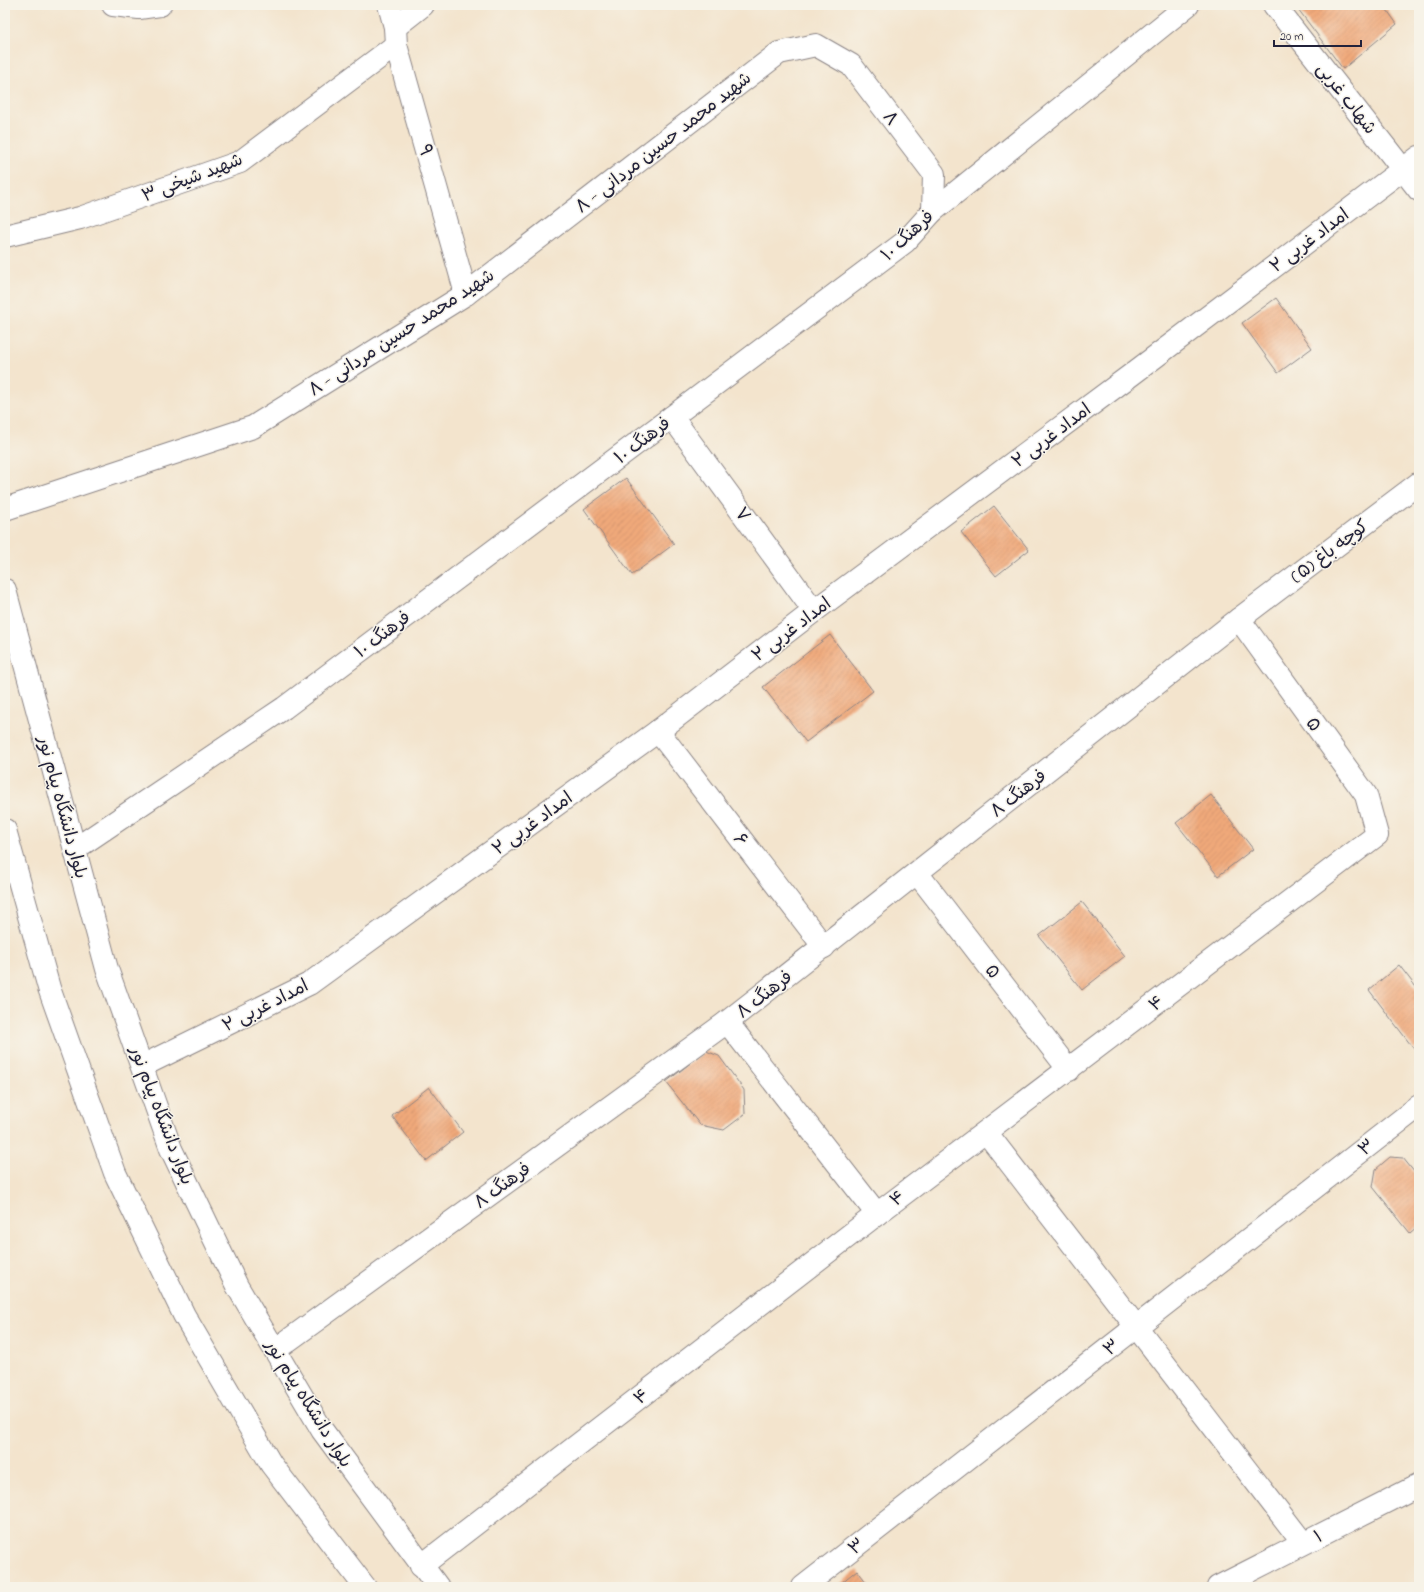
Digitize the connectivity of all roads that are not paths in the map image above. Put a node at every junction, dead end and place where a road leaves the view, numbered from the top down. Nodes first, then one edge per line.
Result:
1 (113, 5) edge
2 (160, 5) edge
3 (389, 5) edge
4 (423, 5) edge
5 (1188, 5) edge
6 (1274, 5) edge
7 (396, 36) junction
8 (816, 45) joint
9 (1411, 163) edge
10 (1419, 190) edge
11 (933, 211) junction
12 (5, 236) edge
13 (466, 294) junction
14 (672, 417) junction
15 (1419, 482) edge
16 (5, 509) edge
17 (5, 590) edge
18 (814, 611) junction
19 (1239, 619) junction
20 (658, 731) junction
21 (5, 830) edge
22 (1377, 835) joint
23 (75, 849) junction
24 (917, 873) junction
25 (824, 948) junction
26 (727, 1022) junction
27 (142, 1066) junction
28 (1069, 1070) junction
29 (1419, 1106) edge
30 (986, 1132) junction
31 (876, 1214) junction
32 (1137, 1327) junction
33 (275, 1350) junction
34 (1419, 1485) edge
35 (1303, 1543) junction
36 (421, 1566) junction
37 (365, 1587) edge
38 (438, 1587) edge
39 (803, 1587) edge
40 (1218, 1587) edge

1 - 2 street
3 - 7 street, ۹
4 - 7 street, شهید شیخی ۳
5 - 11 street, فرهنگ ۱۰
6 - 9 street, شهاب غربی
7 - 12 street, شهید شیخی ۳
7 - 13 street, ۹
8 - 11 street, ۸
8 - 13 street, شهید محمد حسین مردانی - ۸
9 - 10 street, شهاب غربی
9 - 18 street, امداد غربی ۲
11 - 14 street, فرهنگ ۱۰
13 - 16 street, شهید محمد حسین مردانی - ۸
14 - 18 street, ۷
14 - 23 street, فرهنگ ۱۰
15 - 19 street, کوچه باغ (۵)
17 - 23 street, بلوار دانشگاه پیام نور
18 - 20 street, امداد غربی ۲
19 - 22 street, ۵
19 - 24 street, فرهنگ ۸
20 - 25 street, ۶
20 - 27 street, امداد غربی ۲
21 - 37 street
22 - 28 street, ۴
23 - 27 street, بلوار دانشگاه پیام نور
24 - 25 street, فرهنگ ۸
24 - 28 street, ۵
25 - 26 street, فرهنگ ۸
26 - 31 street
26 - 33 street, فرهنگ ۸
27 - 33 street, بلوار دانشگاه پیام نور
28 - 30 street, ۴
29 - 32 street, ۳
30 - 31 street, ۴
30 - 32 street
31 - 36 street, ۴
32 - 35 street
32 - 39 street, ۳
33 - 36 street, بلوار دانشگاه پیام نور
34 - 35 street, ۱
35 - 40 street, ۱
36 - 38 street, بلوار دانشگاه پیام نور

